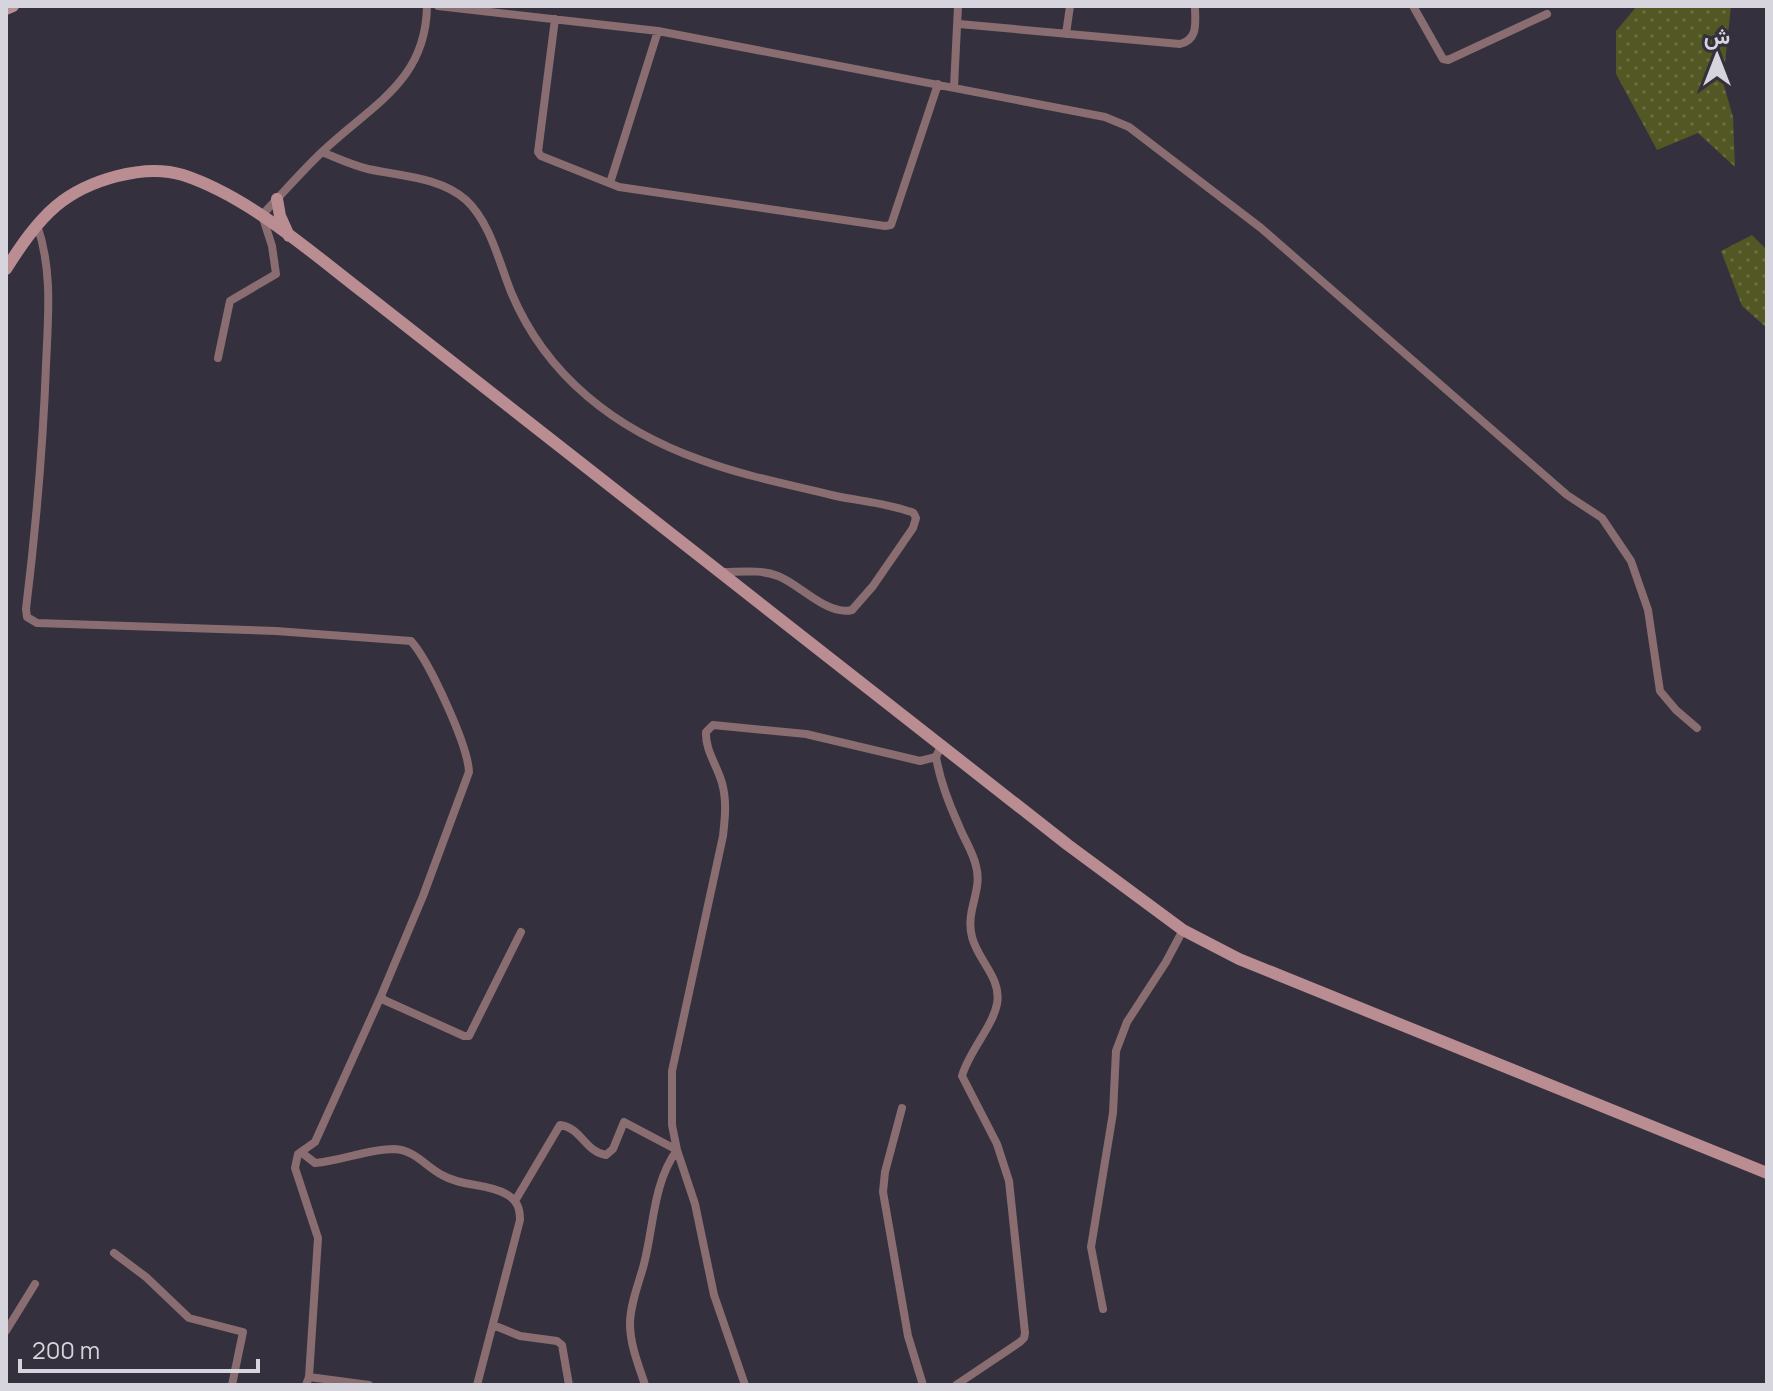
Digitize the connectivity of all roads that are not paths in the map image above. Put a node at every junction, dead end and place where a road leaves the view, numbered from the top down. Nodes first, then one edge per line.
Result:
1 (13, 6) edge
2 (427, 6) edge
3 (438, 6) edge
4 (958, 6) edge
5 (1070, 6) edge
6 (1195, 6) edge
7 (1413, 6) edge
8 (6, 9) edge
9 (1547, 14) dead end
10 (555, 19) junction
11 (959, 24) junction
12 (658, 31) junction
13 (1066, 34) junction
14 (938, 84) junction
15 (954, 87) junction
16 (322, 152) junction
17 (610, 183) junction
18 (277, 199) junction
19 (262, 215) junction
20 (37, 225) junction
21 (291, 239) junction
22 (6, 269) edge
23 (218, 358) dead end
24 (721, 572) junction
25 (1697, 728) dead end
26 (939, 751) junction
27 (1183, 930) junction
28 (521, 932) dead end
29 (381, 996) junction
30 (902, 1108) dead end
31 (677, 1150) junction
32 (301, 1152) junction
33 (1767, 1173) edge
34 (515, 1201) junction
35 (114, 1253) dead end
36 (35, 1284) dead end
37 (1103, 1309) dead end
38 (493, 1325) junction
39 (6, 1331) edge
40 (307, 1381) edge
41 (232, 1385) edge
42 (369, 1385) edge
43 (477, 1385) edge
44 (569, 1385) edge
45 (645, 1385) edge
46 (745, 1385) edge
47 (923, 1385) edge
48 (956, 1385) edge

1 - 8 main road
2 - 16 street
3 - 10 street
4 - 11 street
5 - 13 street
6 - 13 street
7 - 9 street
10 - 12 street
10 - 17 street
11 - 13 street
11 - 15 street
12 - 14 street
12 - 17 street
14 - 15 street
14 - 17 street
15 - 25 street
16 - 18 street
16 - 24 street
18 - 19 street
18 - 21 main road
19 - 20 main road
19 - 21 main road
19 - 23 street
20 - 22 main road
20 - 29 street
21 - 24 main road
24 - 26 main road
26 - 27 main road
26 - 31 street
26 - 48 street
27 - 33 main road
27 - 37 street
28 - 29 street
29 - 32 street
30 - 47 street
31 - 34 street
31 - 45 street
31 - 46 street
32 - 34 street
32 - 40 street
34 - 38 street
35 - 41 street
36 - 39 street
38 - 43 street
38 - 44 street
40 - 42 street

